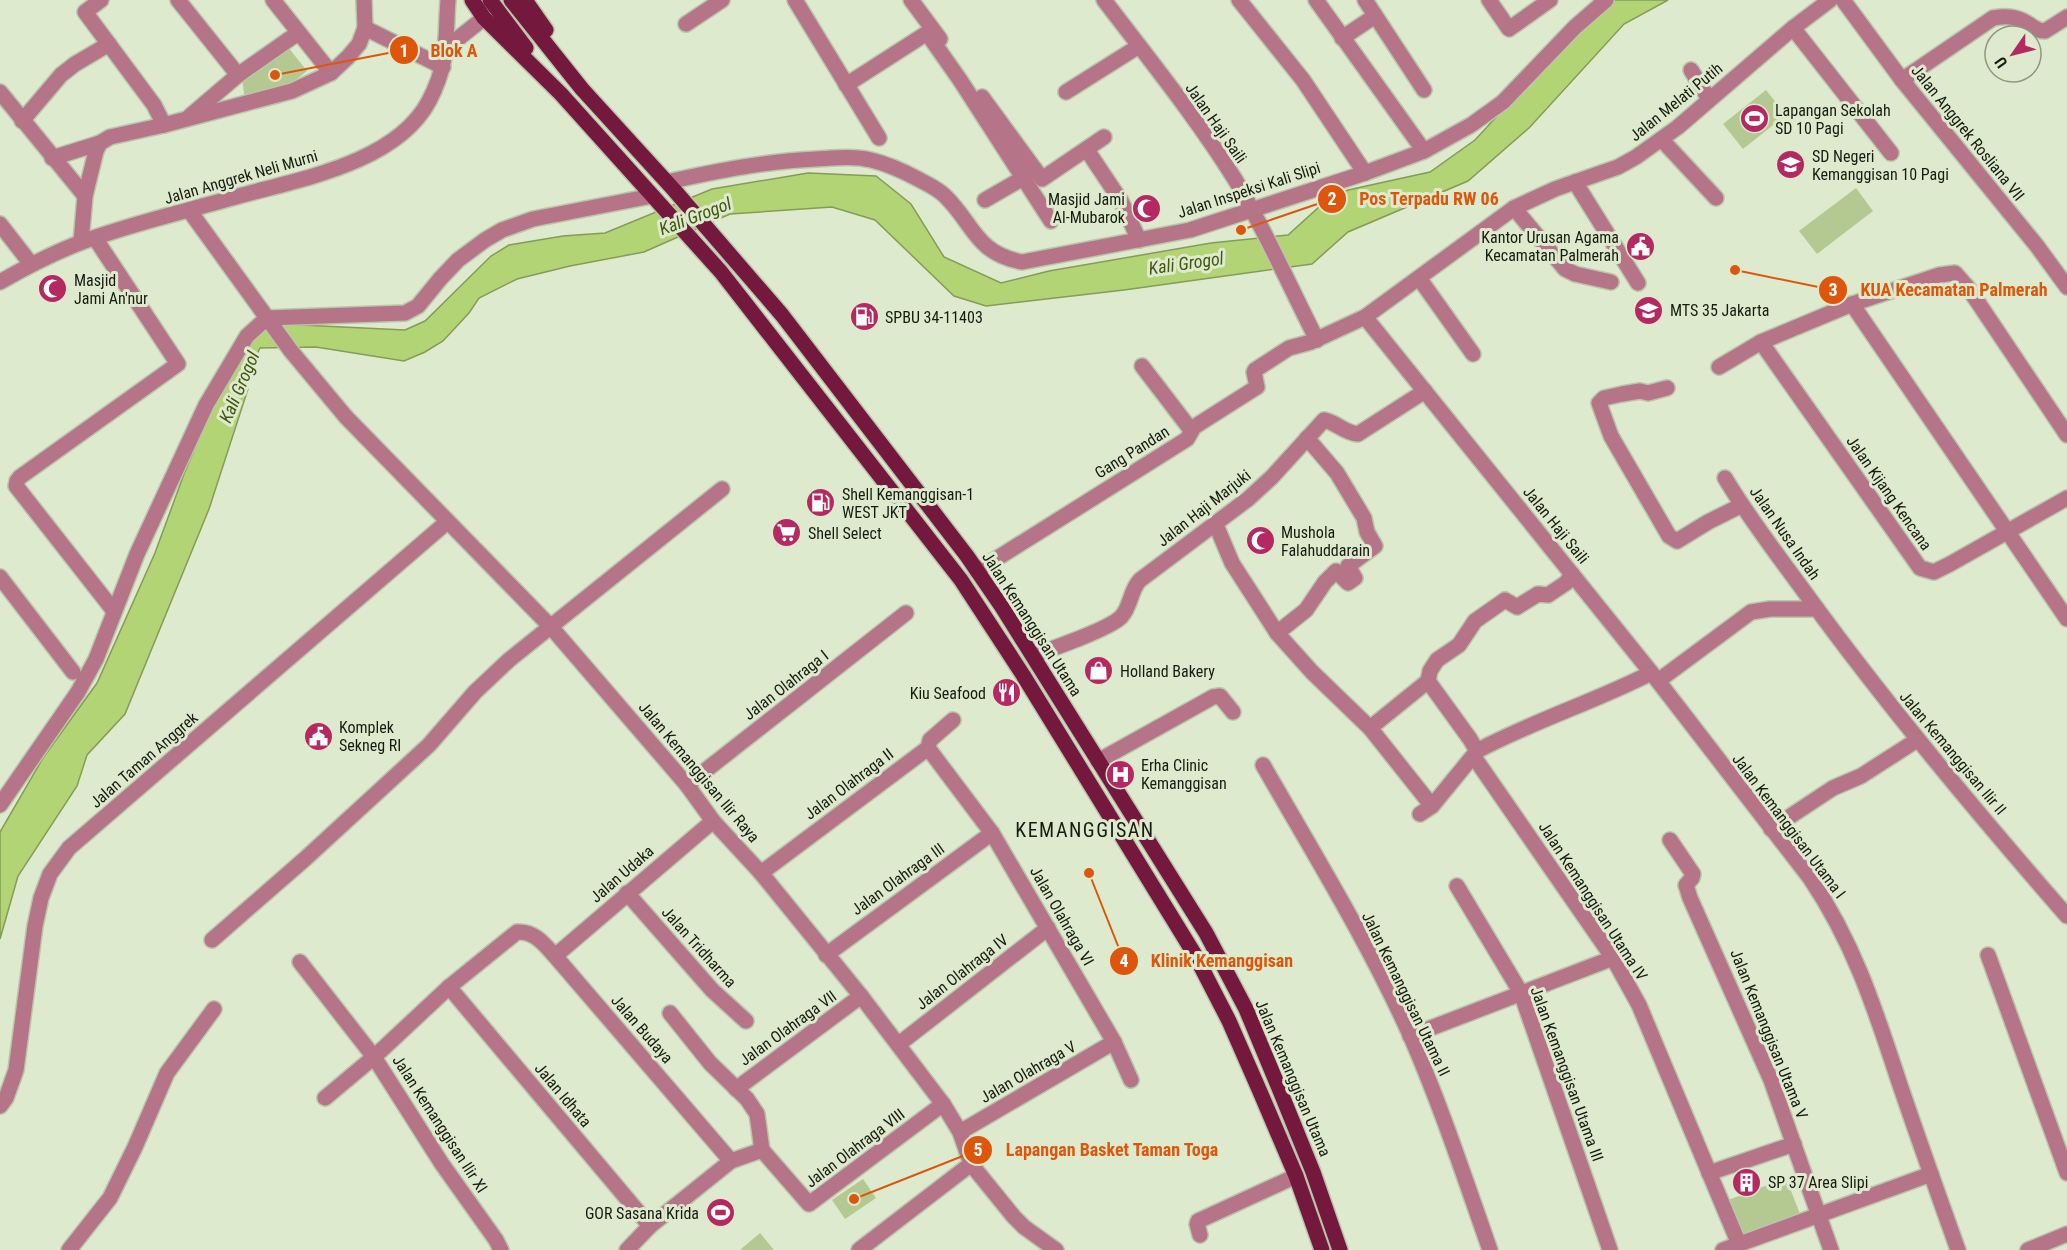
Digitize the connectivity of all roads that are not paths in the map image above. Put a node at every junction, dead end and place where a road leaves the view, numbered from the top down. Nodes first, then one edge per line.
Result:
1 (101, 0) edge
2 (178, 0) edge
3 (273, 0) edge
4 (364, 0) edge
5 (448, 0) edge
6 (472, 0) edge
7 (490, 0) edge
8 (722, 0) edge
9 (911, 0) edge
10 (1104, 0) edge
11 (1239, 0) edge
12 (1316, 0) edge
13 (1365, 0) edge
14 (1489, 0) edge
15 (1550, 0) edge
16 (1606, 0) edge
17 (1830, 0) edge
18 (1843, 0) edge
19 (800, 2) edge
20 (524, 3) edge
21 (1375, 16) junction
22 (2067, 16) edge
23 (484, 18) junction
24 (686, 24) dead end
25 (365, 28) junction
26 (1793, 28) junction
27 (298, 33) junction
28 (1342, 38) junction
29 (109, 44) junction
30 (1138, 46) junction
31 (445, 60) junction
32 (1691, 69) dead end
33 (331, 73) junction
34 (238, 75) junction
35 (1902, 80) junction
36 (846, 84) junction
37 (1425, 90) dead end
38 (0, 92) edge
39 (1066, 92) dead end
40 (561, 94) junction
41 (1709, 99) junction
42 (188, 118) junction
43 (22, 121) junction
44 (164, 125) junction
45 (1104, 137) dead end
46 (879, 138) dead end
47 (1662, 140) junction
48 (100, 143) junction
49 (1087, 150) junction
50 (1425, 151) junction
51 (1891, 153) dead end
52 (52, 158) junction
53 (1365, 173) junction
54 (1023, 178) junction
55 (1575, 182) junction
56 (671, 187) junction
57 (85, 196) junction
58 (655, 198) junction
59 (1716, 198) dead end
60 (985, 200) dead end
61 (1514, 208) junction
62 (189, 210) junction
63 (1252, 210) junction
64 (1051, 221) dead end
65 (0, 224) edge
66 (88, 240) junction
67 (1139, 240) junction
68 (31, 264) junction
69 (1419, 278) junction
70 (0, 282) edge
71 (1611, 282) dead end
72 (1638, 283) dead end
73 (2067, 287) edge
74 (1852, 304) junction
75 (1365, 318) junction
76 (269, 321) junction
77 (1317, 340) junction
78 (1761, 342) junction
79 (1473, 354) dead end
80 (1142, 366) dead end
81 (1719, 367) dead end
82 (1667, 388) dead end
83 (1425, 391) junction
84 (1191, 430) junction
85 (2067, 435) edge
86 (1307, 438) junction
87 (1725, 478) dead end
88 (722, 489) dead end
89 (2067, 498) edge
90 (1742, 505) junction
91 (447, 522) junction
92 (1216, 525) junction
93 (2009, 532) junction
94 (977, 571) junction
95 (1572, 574) junction
96 (0, 577) edge
97 (1817, 609) junction
98 (114, 611) junction
99 (906, 613) dead end
100 (2067, 619) edge
101 (551, 627) junction
102 (1277, 633) junction
103 (1034, 655) junction
104 (73, 672) dead end
105 (1654, 677) junction
106 (1428, 681) junction
107 (1233, 712) dead end
108 (953, 720) dead end
109 (1370, 728) junction
110 (1917, 740) junction
111 (928, 748) junction
112 (1475, 754) junction
113 (1098, 761) junction
114 (1263, 765) dead end
115 (687, 785) junction
116 (0, 805) edge
117 (713, 821) junction
118 (1771, 829) junction
119 (992, 833) junction
120 (1670, 840) dead end
121 (760, 873) junction
122 (1456, 886) dead end
123 (627, 893) junction
124 (2067, 916) edge
125 (1048, 928) junction
126 (517, 932) joint
127 (212, 940) dead end
128 (826, 955) junction
129 (1988, 955) dead end
130 (555, 956) junction
131 (1613, 958) junction
132 (300, 962) dead end
133 (449, 987) junction
134 (1521, 993) junction
135 (861, 996) junction
136 (214, 1009) dead end
137 (670, 1013) dead end
138 (746, 1021) dead end
139 (1410, 1036) junction
140 (1114, 1042) junction
141 (898, 1044) junction
142 (374, 1058) junction
143 (1131, 1080) dead end
144 (736, 1089) junction
145 (325, 1098) dead end
146 (943, 1104) junction
147 (0, 1106) edge
148 (960, 1132) junction
149 (1794, 1144) junction
150 (762, 1150) junction
151 (731, 1161) junction
152 (971, 1164) junction
153 (1709, 1173) junction
154 (2067, 1173) edge
155 (1931, 1174) junction
156 (1296, 1176) junction
157 (1819, 1215) junction
158 (650, 1226) junction
159 (1199, 1228) dead end
160 (2067, 1234) edge
161 (1739, 1244) junction
162 (69, 1250) edge
163 (501, 1250) edge
164 (627, 1250) edge
165 (859, 1250) edge
166 (1056, 1250) edge
167 (1322, 1250) edge
168 (1340, 1250) edge
169 (1490, 1250) edge
170 (1611, 1250) edge
171 (1723, 1250) edge
172 (1831, 1250) edge
173 (1958, 1250) edge
174 (2028, 1250) edge

1 - 29 street
2 - 34 street
3 - 27 street
4 - 25 street
5 - 31 street, Jalan Anggrek Neli Murni
6 - 23 main road
7 - 40 main road
8 - 24 street
9 - 49 street
10 - 30 street, Jalan Haji Saili
11 - 53 street
12 - 28 street
13 - 21 street
14 - 15 street
16 - 50 street, Jalan Inspeksi Kali Slipi
17 - 26 street, Jalan Melati Putih
18 - 35 street, Jalan Anggrek Rosliana VII
19 - 36 street
20 - 56 main road, Jalan Kemanggisan Utama
21 - 28 street
21 - 37 street
22 - 35 street
23 - 31 street, Jalan Anggrek Neli Murni
23 - 40 main road
25 - 31 street
25 - 33 street
26 - 41 street, Jalan Melati Putih
26 - 51 street
27 - 33 street
27 - 34 street
28 - 50 street
29 - 43 street
29 - 44 street
30 - 39 street
30 - 63 street, Jalan Haji Saili
31 - 62 street, Jalan Anggrek Neli Murni
32 - 41 street
33 - 42 street
34 - 42 street
35 - 73 street, Jalan Anggrek Rosliana VII
36 - 46 street
36 - 54 street
38 - 43 street
40 - 58 main road
41 - 47 street, Jalan Melati Putih
42 - 44 street
43 - 52 street
44 - 48 street
45 - 49 street
47 - 55 street, Jalan Melati Putih
47 - 59 street
48 - 52 street
48 - 57 street
49 - 67 street
50 - 53 street, Jalan Inspeksi Kali Slipi
52 - 57 street
53 - 63 street, Jalan Inspeksi Kali Slipi
54 - 60 street
54 - 64 street
55 - 61 street, Jalan Melati Putih
55 - 72 street
56 - 67 street, Jalan Inspeksi Kali Slipi
56 - 94 main road, Jalan Kemanggisan Utama
57 - 66 street
58 - 76 street
58 - 156 main road
61 - 69 street, Jalan Melati Putih
61 - 71 street
62 - 66 street, Jalan Anggrek Neli Murni
62 - 76 street, Jalan Kemanggisan Ilir Raya
63 - 67 street, Jalan Inspeksi Kali Slipi
63 - 77 street, Jalan Haji Saili
65 - 68 street
66 - 68 street, Jalan Anggrek Neli Murni
66 - 98 street
68 - 70 street, Jalan Anggrek Neli Murni
69 - 75 street, Jalan Melati Putih
69 - 79 street
74 - 78 street
74 - 85 street
74 - 93 street
75 - 77 street, Jalan Melati Putih
75 - 83 street, Jalan Haji Saili
76 - 91 street, Jalan Kemanggisan Ilir Raya
76 - 98 street
77 - 84 street, Gang Pandan
78 - 81 street
78 - 93 street, Jalan Kijang Kencana
80 - 84 street
82 - 90 street
83 - 86 street, Jalan Haji Marjuki
83 - 95 street, Jalan Haji Saili
84 - 94 street, Gang Pandan
86 - 92 street, Jalan Haji Marjuki
86 - 102 street
87 - 90 street, Jalan Nusa Indah
88 - 101 street
89 - 93 street, Jalan Kijang Kencana
90 - 97 street, Jalan Nusa Indah
91 - 101 street, Jalan Kemanggisan Ilir Raya
91 - 147 street, Jalan Taman Anggrek
92 - 102 street
92 - 103 street, Jalan Haji Marjuki
93 - 100 street
94 - 103 main road, Jalan Kemanggisan Utama
95 - 105 street, Jalan Haji Saili
95 - 106 street
96 - 104 street
97 - 105 street
97 - 110 street, Jalan Kemanggisan Ilir II
98 - 116 street
99 - 115 street, Jalan Olahraga I
101 - 115 street, Jalan Kemanggisan Ilir Raya
101 - 127 street
102 - 109 street
103 - 113 main road, Jalan Kemanggisan Utama
105 - 112 street
105 - 118 street, Jalan Kemanggisan Utama I
106 - 109 street
106 - 112 street, Jalan Kemanggisan Utama IV
107 - 113 street
108 - 111 street, Jalan Olahraga II
109 - 112 street
110 - 118 street
110 - 124 street, Jalan Kemanggisan Ilir II
111 - 119 street, Jalan Olahraga VI
111 - 121 street, Jalan Olahraga II
112 - 131 street, Jalan Kemanggisan Utama IV
113 - 168 main road, Jalan Kemanggisan Utama
114 - 139 street, Jalan Kemanggisan Utama II
115 - 117 street, Jalan Kemanggisan Ilir Raya
117 - 121 street, Jalan Kemanggisan Ilir Raya
117 - 123 street, Jalan Udaka
118 - 155 street, Jalan Kemanggisan Utama I
119 - 125 street, Jalan Olahraga VI
119 - 128 street, Jalan Olahraga III
120 - 149 street, Jalan Kemanggisan Utama V
121 - 128 street, Jalan Kemanggisan Ilir Raya
122 - 134 street, Jalan Kemanggisan Utama III
123 - 130 street, Jalan Udaka
123 - 138 street, Jalan Tridharma
125 - 140 street, Jalan Olahraga VI
125 - 141 street, Jalan Olahraga IV
126 - 130 street, Jalan Budaya
126 - 133 street, Jalan Kemanggisan Ilir XI
128 - 135 street, Jalan Kemanggisan Ilir Raya
129 - 154 street
130 - 151 street, Jalan Budaya
131 - 134 street
131 - 153 street, Jalan Kemanggisan Utama IV
132 - 142 street
133 - 142 street, Jalan Kemanggisan Ilir XI
133 - 158 street, Jalan Idhata
134 - 139 street
134 - 170 street, Jalan Kemanggisan Utama III
135 - 141 street, Jalan Kemanggisan Ilir Raya
135 - 144 street, Jalan Olahraga VII
136 - 162 street
137 - 144 street, Jalan Olahraga VII
139 - 169 street, Jalan Kemanggisan Utama II
140 - 143 street, Jalan Olahraga VI
140 - 148 street, Jalan Olahraga V
141 - 146 street, Jalan Kemanggisan Ilir Raya
142 - 145 street
142 - 163 street, Jalan Kemanggisan Ilir XI
144 - 150 street, Jalan Olahraga VII
146 - 148 street, Jalan Kemanggisan Ilir Raya
146 - 150 street, Jalan Olahraga VIII
148 - 152 street, Jalan Kemanggisan Ilir Raya
149 - 153 street
149 - 157 street, Jalan Kemanggisan Utama V
150 - 151 street
151 - 158 street
152 - 165 street
152 - 166 street
153 - 161 street, Jalan Kemanggisan Utama IV
155 - 157 street
155 - 173 street, Jalan Kemanggisan Utama I
156 - 159 street
156 - 167 main road
157 - 161 street
157 - 172 street, Jalan Kemanggisan Utama V
158 - 164 street
160 - 174 street
161 - 171 street

